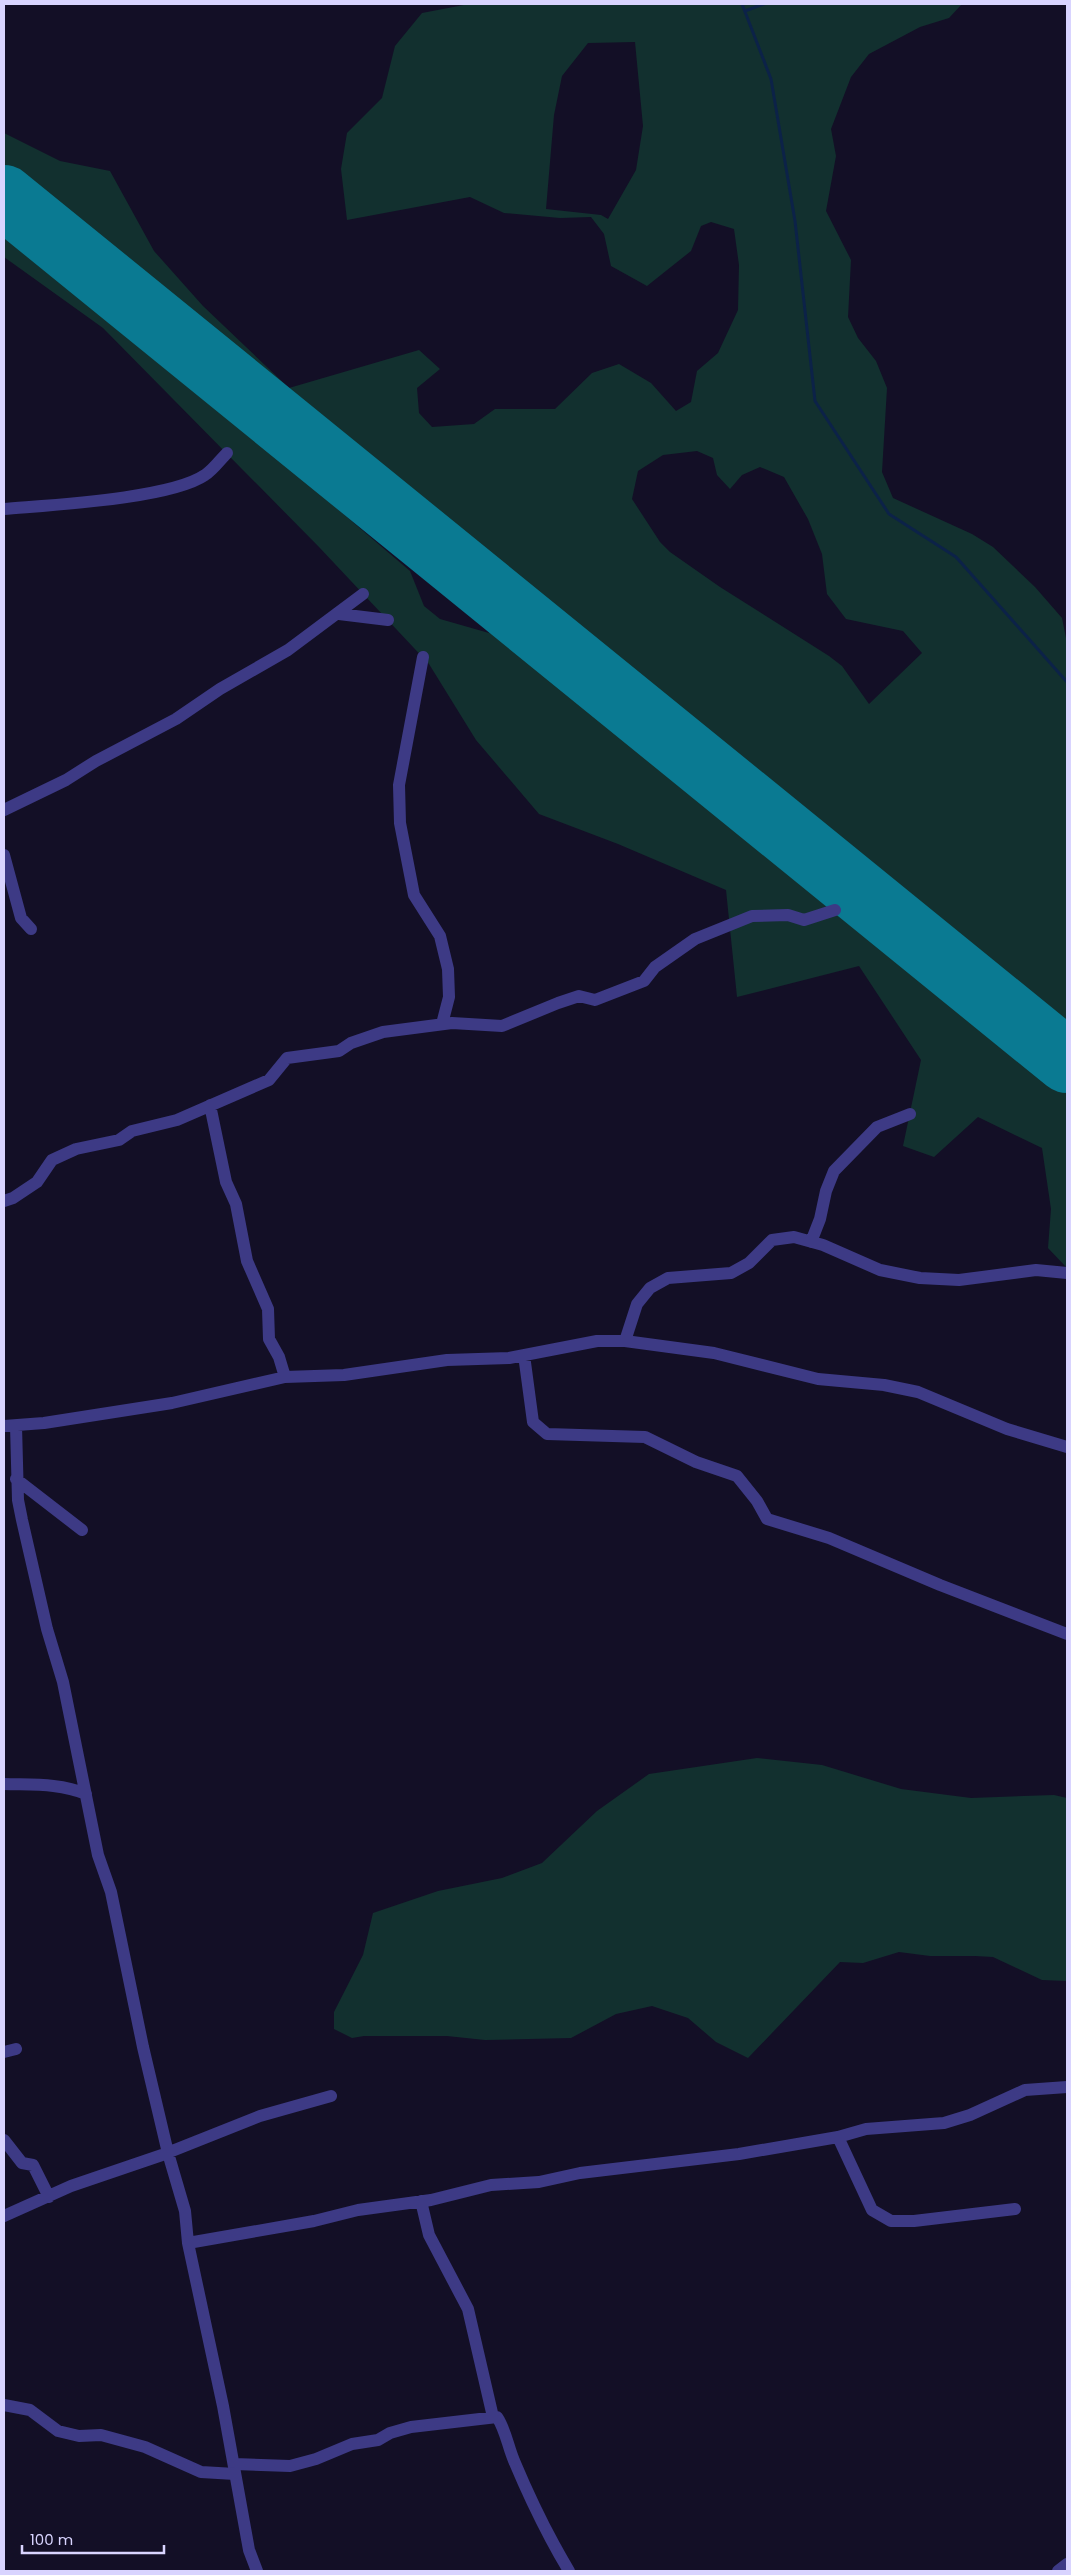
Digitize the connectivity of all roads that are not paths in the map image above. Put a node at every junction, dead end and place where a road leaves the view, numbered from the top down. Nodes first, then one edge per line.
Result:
1 (227, 453) dead end
2 (4, 509) edge
3 (363, 594) dead end
4 (339, 614) junction
5 (388, 620) dead end
6 (423, 657) dead end
7 (4, 810) edge
8 (4, 854) edge
9 (835, 910) dead end
10 (31, 930) dead end
11 (442, 1024) junction
12 (210, 1105) junction
13 (910, 1114) dead end
14 (4, 1201) edge
15 (811, 1242) junction
16 (1067, 1274) edge
17 (624, 1341) junction
18 (524, 1356) junction
19 (285, 1377) junction
20 (10, 1426) edge
21 (1067, 1446) edge
22 (16, 1479) junction
23 (82, 1530) dead end
24 (1067, 1634) edge
25 (4, 1784) edge
26 (86, 1794) junction
27 (1067, 2087) edge
28 (331, 2096) dead end
29 (838, 2137) junction
30 (4, 2140) edge
31 (168, 2153) junction
32 (49, 2197) junction
33 (421, 2201) junction
34 (1015, 2209) dead end
35 (4, 2216) edge
36 (188, 2243) junction
37 (4, 2406) edge
38 (493, 2417) junction
39 (234, 2469) junction
40 (1067, 2564) edge
41 (256, 2571) edge
42 (569, 2571) edge
43 (1058, 2571) edge

1 - 2 street
3 - 4 street
4 - 5 street
4 - 7 street
6 - 11 street
8 - 10 street
9 - 11 street
11 - 12 street
12 - 14 street
12 - 19 street
13 - 15 street
15 - 16 street
15 - 17 street
17 - 18 street
17 - 21 street
18 - 19 street
18 - 24 street
19 - 20 street
20 - 22 street
22 - 23 street
22 - 26 street
25 - 26 street
26 - 31 street
27 - 29 street
28 - 31 street
29 - 33 street
29 - 34 street
30 - 32 street
31 - 32 street
31 - 36 street
32 - 35 street
33 - 36 street
33 - 38 street
36 - 39 street
37 - 39 street
38 - 39 street
38 - 42 street
39 - 41 street
40 - 43 street

